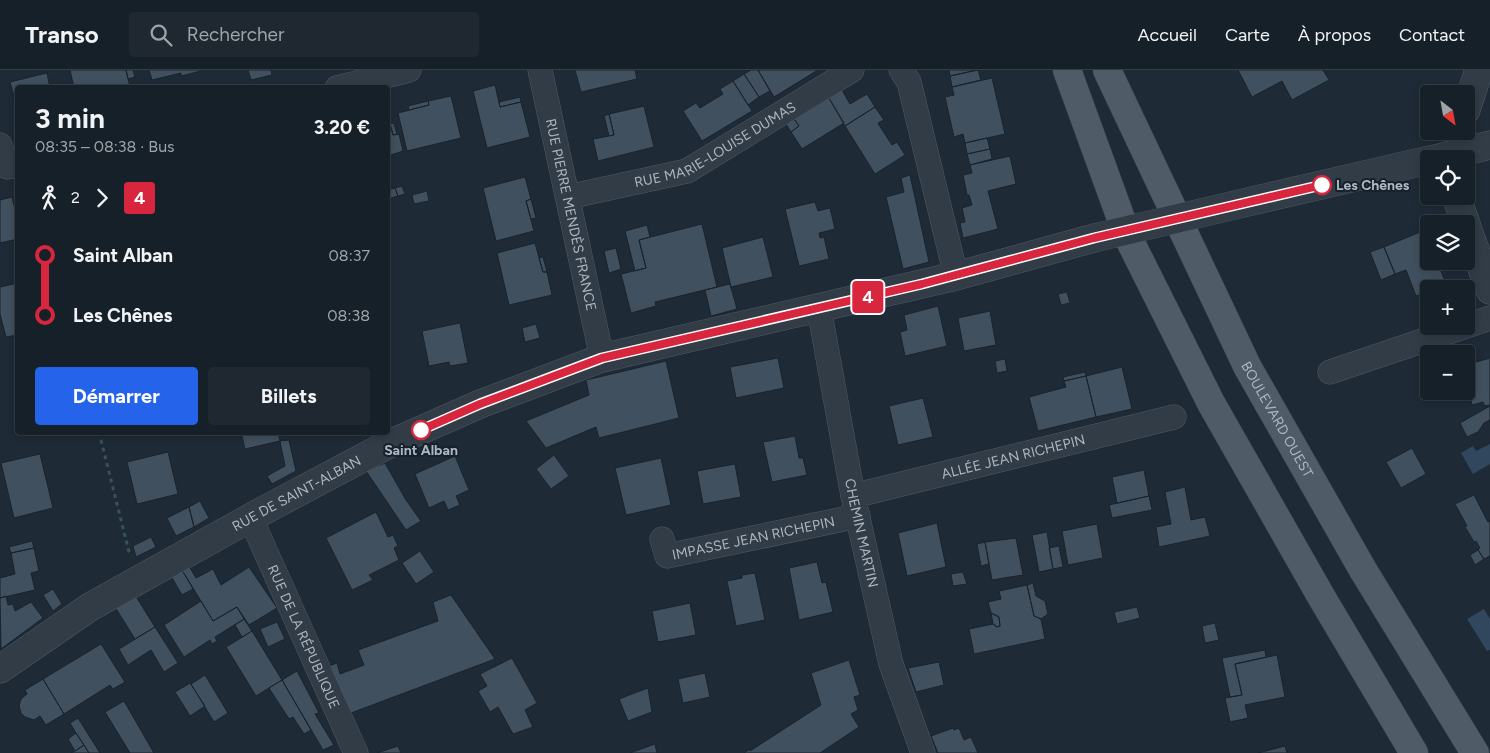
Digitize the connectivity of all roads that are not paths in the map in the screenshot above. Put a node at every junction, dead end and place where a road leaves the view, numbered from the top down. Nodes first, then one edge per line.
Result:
1 (409, 70) edge
2 (540, 70) edge
3 (852, 70) edge
4 (901, 70) edge
5 (1067, 70) edge
6 (1107, 70) edge
7 (1479, 70) edge
8 (349, 85) edge
9 (1474, 85) edge
10 (1490, 145) edge
11 (1458, 150) edge
12 (1420, 162) edge
13 (568, 197) junction
14 (1475, 249) edge
15 (956, 276) junction
16 (1490, 290) edge
17 (819, 308) junction
18 (1490, 318) edge
19 (602, 358) junction
20 (1330, 372) dead end
21 (1174, 416) dead end
22 (855, 506) junction
23 (251, 519) junction
24 (662, 539) dead end
25 (0, 670) edge
26 (356, 753) edge
27 (923, 753) edge
28 (1414, 753) edge
29 (1475, 753) edge

1 - 8 street
2 - 13 street, RUE PIERRE MENDÈS FRANCE
3 - 13 street, RUE MARIE-LOUISE DUMAS
4 - 15 street
5 - 28 main road
6 - 29 main road, BOULEVARD OUEST
7 - 9 street
10 - 11 street
12 - 15 street, RUE DE SAINT-ALBAN, bridge
13 - 19 street, RUE PIERRE MENDÈS FRANCE
14 - 16 street
15 - 17 street, RUE DE SAINT-ALBAN
17 - 19 street, RUE DE SAINT-ALBAN
17 - 22 street, CHEMIN MARTIN
18 - 20 street
19 - 23 street, RUE DE SAINT-ALBAN
21 - 22 street, ALLÉE JEAN RICHEPIN
22 - 24 street, IMPASSE JEAN RICHEPIN
22 - 27 street, CHEMIN MARTIN
23 - 25 street, RUE DE SAINT-ALBAN
23 - 26 street, RUE DE LA RÉPUBLIQUE

